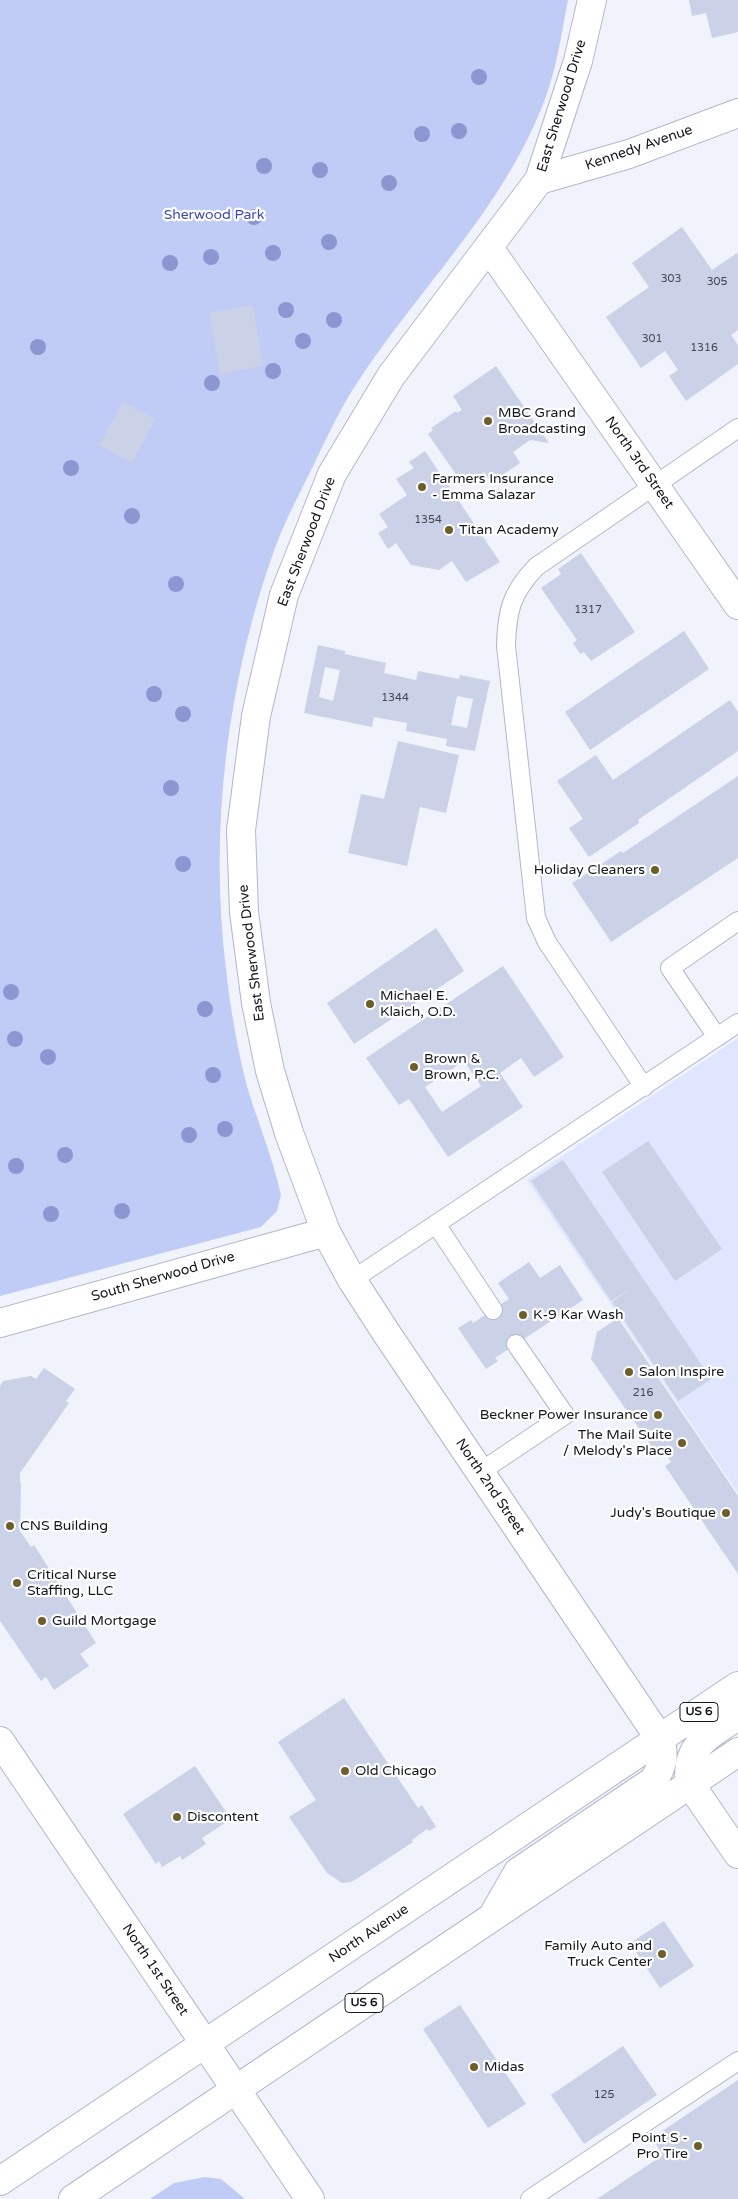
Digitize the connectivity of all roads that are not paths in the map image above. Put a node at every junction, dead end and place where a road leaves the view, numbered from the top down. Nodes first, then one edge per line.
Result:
1 (592, 0) edge
2 (738, 113) edge
3 (539, 180) junction
4 (489, 248) junction
5 (738, 428) edge
6 (654, 484) junction
7 (738, 604) edge
8 (738, 921) edge
9 (738, 1023) edge
10 (717, 1037) junction
11 (644, 1087) junction
12 (436, 1224) junction
13 (326, 1232) junction
14 (352, 1280) junction
15 (493, 1310) dead end
16 (0, 1323) edge
17 (516, 1344) dead end
18 (480, 1472) junction
19 (738, 1686) edge
20 (738, 1716) edge
21 (660, 1738) junction
22 (0, 1741) edge
23 (738, 1752) edge
24 (690, 1784) junction
25 (738, 1854) edge
26 (492, 1917) junction
27 (205, 2044) junction
28 (738, 2061) edge
29 (236, 2089) junction
30 (0, 2181) edge
31 (72, 2199) edge
32 (310, 2199) edge
33 (530, 2199) edge

1 - 3 street, East Sherwood Drive
2 - 3 street, Kennedy Avenue
3 - 4 street, East Sherwood Drive
4 - 6 street, North 3rd Street
4 - 13 street, East Sherwood Drive
5 - 6 lane
6 - 7 street, North 3rd Street
6 - 11 lane
8 - 10 lane
9 - 10 lane
10 - 11 lane
11 - 12 lane
12 - 14 lane
12 - 15 lane
13 - 14 street, North 2nd Street
13 - 16 street, South Sherwood Drive
14 - 18 street, North 2nd Street
17 - 18 lane
18 - 21 street, North 2nd Street
19 - 21 street, North Avenue / US 6
20 - 24 street
21 - 26 street
21 - 27 street, North Avenue / US 6
22 - 27 street, North 1st Street
23 - 24 street, US 6
24 - 25 street
24 - 26 street, US 6
26 - 29 street, US 6
27 - 29 street, North 1st Street
27 - 30 street, North Avenue / US 6
28 - 33 lane
29 - 31 street, US 6
29 - 32 street, North 1st Street

